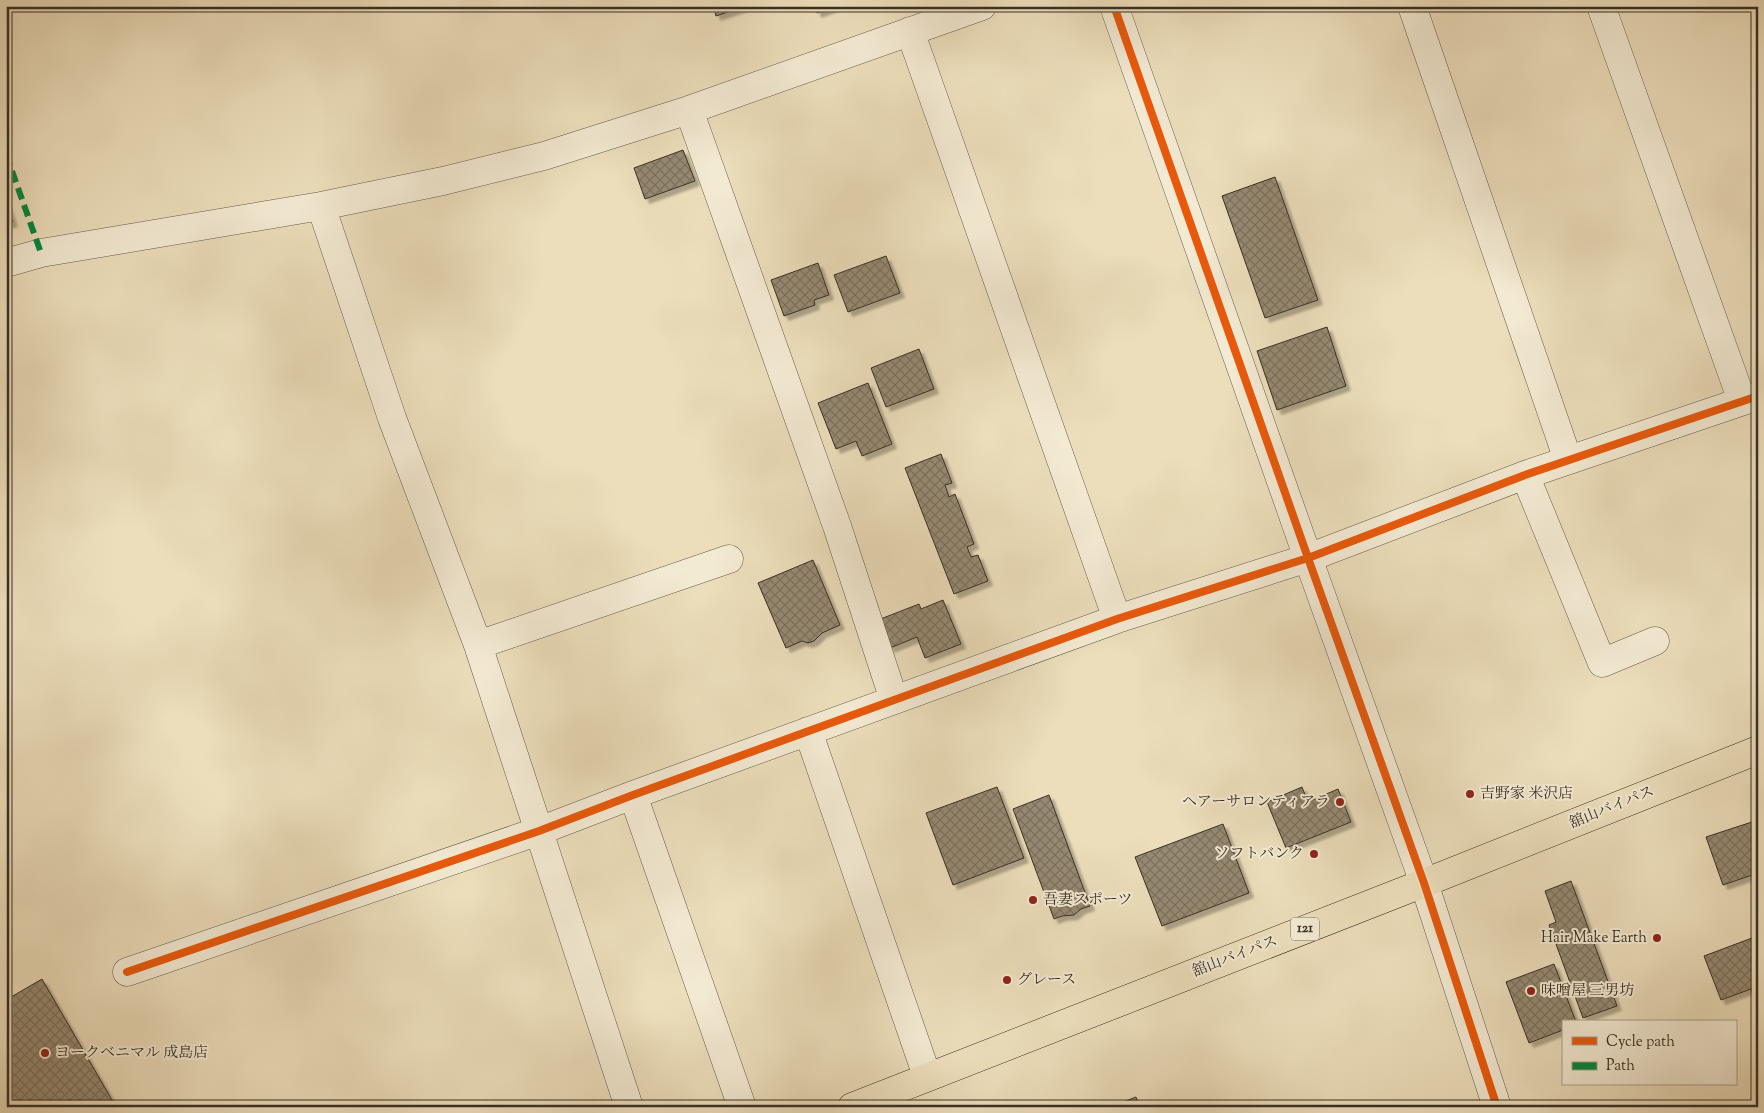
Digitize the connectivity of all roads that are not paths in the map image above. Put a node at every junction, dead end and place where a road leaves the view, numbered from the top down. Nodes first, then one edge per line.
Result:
1 (982, 6) edge
2 (1114, 6) edge
3 (1412, 6) edge
4 (1601, 6) edge
5 (910, 31) junction
6 (689, 110) junction
7 (322, 206) junction
8 (6, 263) edge
9 (1750, 398) edge
10 (1568, 460) junction
11 (1526, 475) junction
12 (729, 558) dead end
13 (1308, 558) junction
14 (1117, 619) junction
15 (1656, 642) dead end
16 (478, 645) junction
17 (894, 700) junction
18 (808, 731) junction
19 (1758, 750) edge
20 (633, 795) junction
21 (539, 831) junction
22 (1424, 883) junction
23 (127, 972) dead end
24 (927, 1076) junction
25 (629, 1107) edge
26 (742, 1107) edge
27 (852, 1107) edge
28 (1498, 1107) edge

1 - 5 street
2 - 13 street
3 - 10 street
4 - 9 street
5 - 6 street
5 - 14 street
6 - 7 street
6 - 17 street
7 - 8 street
7 - 16 street
9 - 10 street
10 - 11 street
11 - 13 street
11 - 15 street
12 - 16 street
13 - 14 street
13 - 22 street
14 - 17 street
16 - 21 street
17 - 18 street
18 - 20 street
18 - 24 street
19 - 22 highway, 舘山バイパス / 121
20 - 21 street
20 - 26 street
21 - 23 street
21 - 25 street
22 - 24 highway, 舘山バイパス / 121
22 - 28 street
24 - 27 highway, 舘山バイパス / 121

